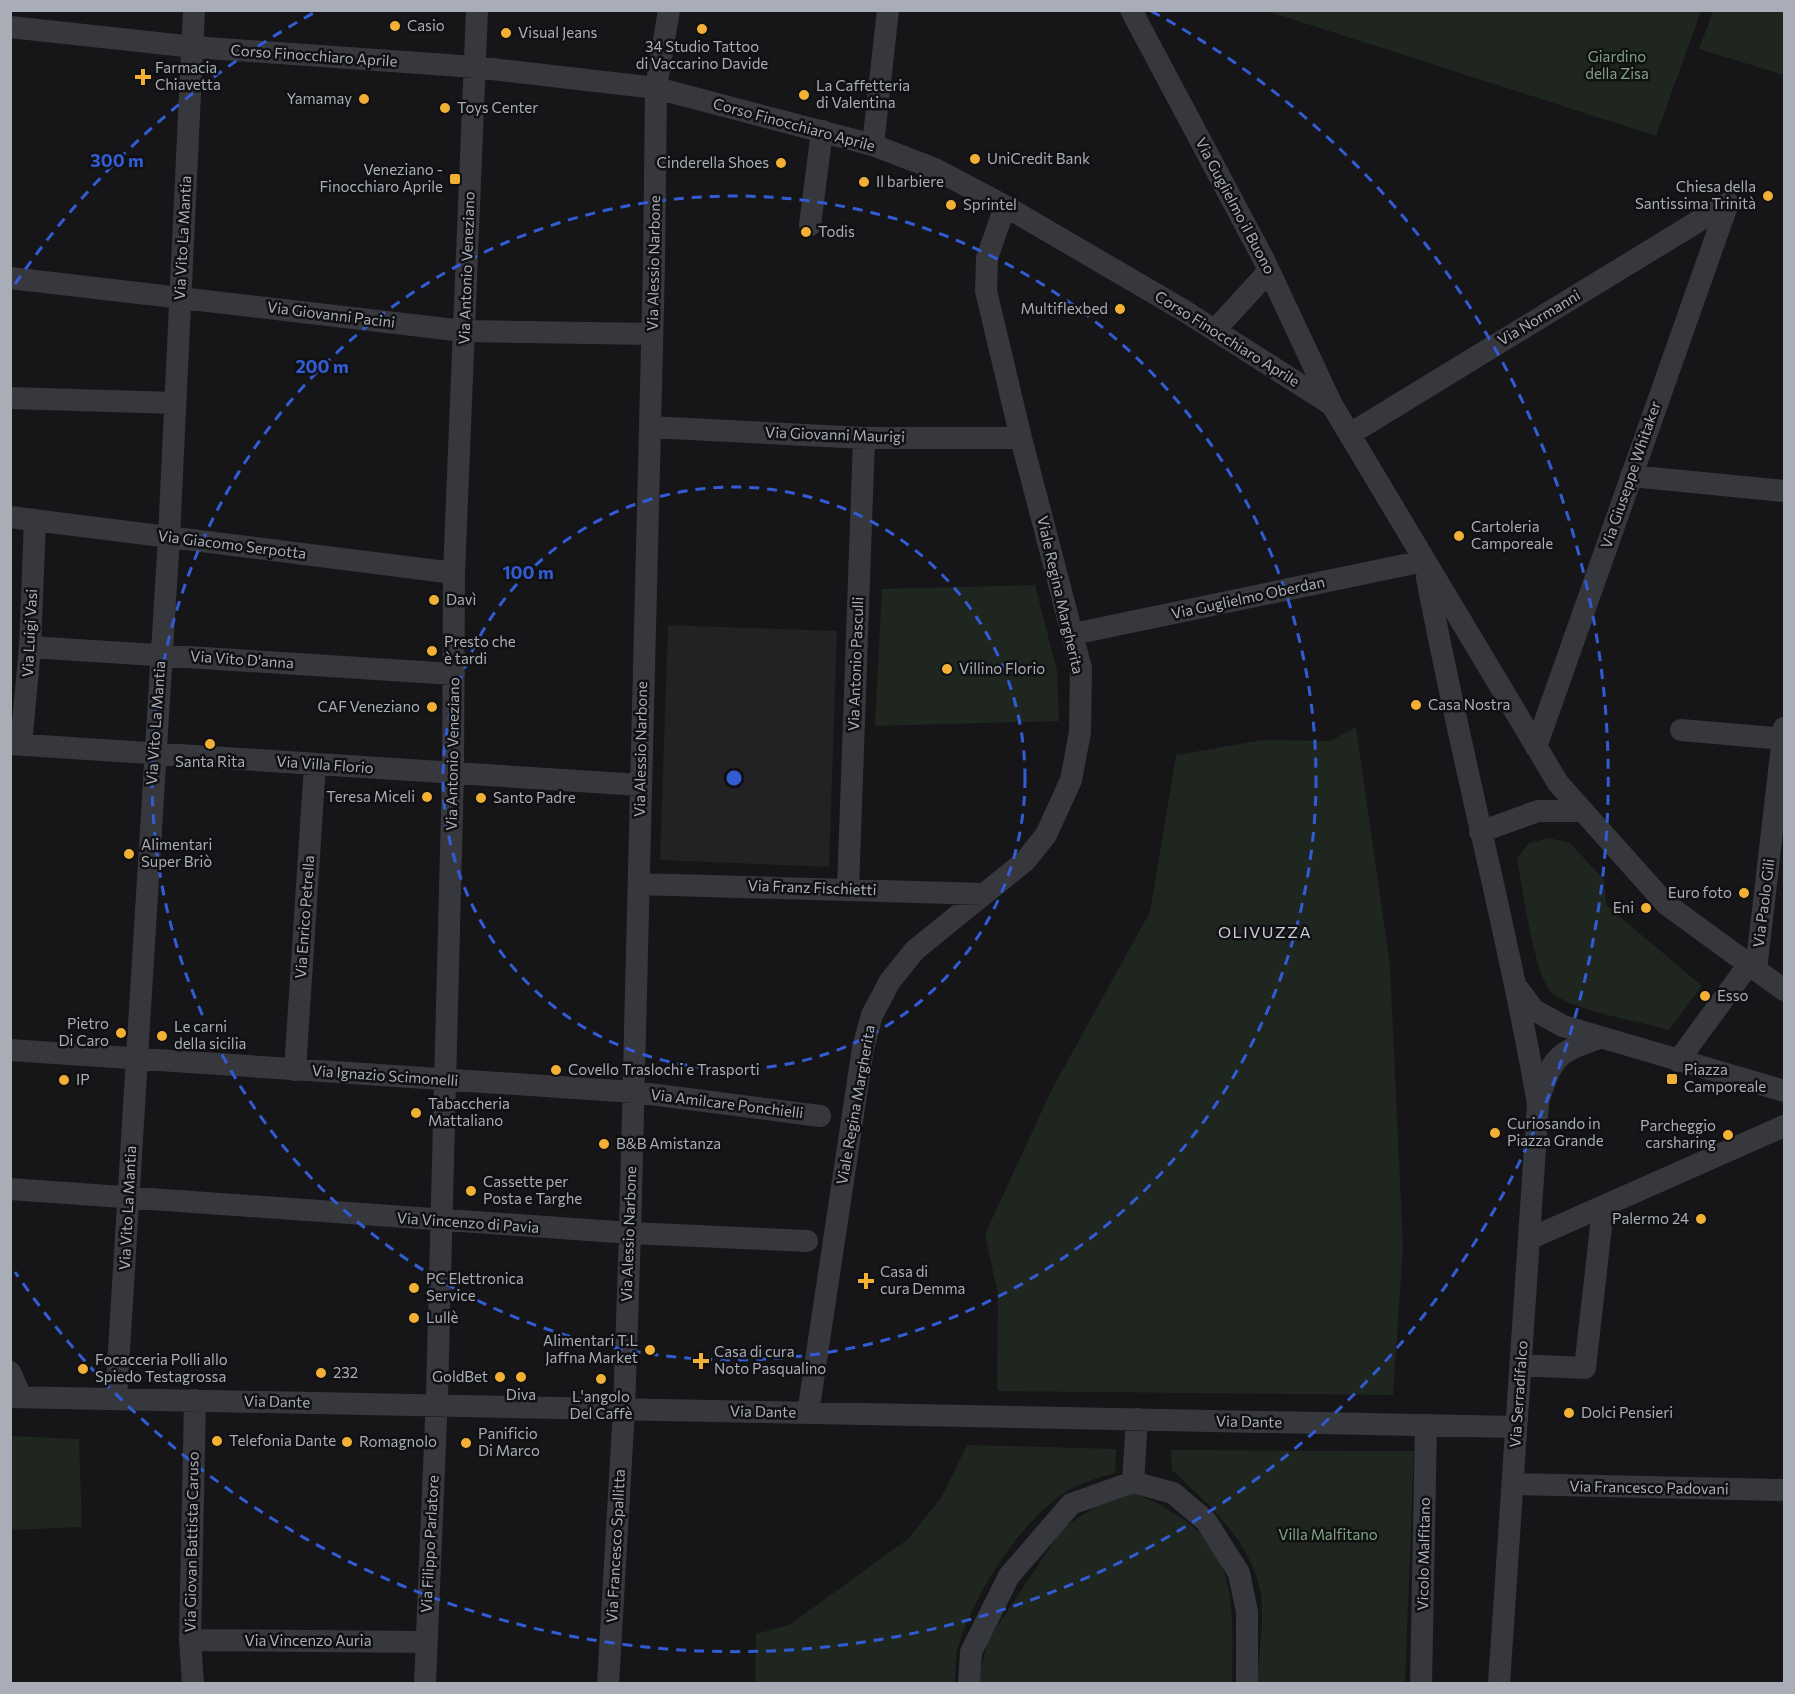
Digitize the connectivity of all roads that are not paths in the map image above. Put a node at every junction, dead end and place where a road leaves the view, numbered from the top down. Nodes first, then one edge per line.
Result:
1 (194, 10) edge
2 (477, 10) edge
3 (669, 10) edge
4 (888, 10) edge
5 (1131, 10) edge
6 (10, 27) edge
7 (194, 47) junction
8 (475, 67) junction
9 (656, 88) junction
10 (822, 131) junction
11 (873, 146) junction
12 (1728, 203) joint
13 (1005, 206) junction
14 (810, 225) dead end
15 (1269, 271) junction
16 (10, 278) edge
17 (180, 297) junction
18 (1215, 330) junction
19 (464, 331) junction
20 (652, 334) junction
21 (10, 398) edge
22 (175, 403) junction
23 (1332, 405) junction
24 (650, 427) junction
25 (1350, 434) junction
26 (864, 438) junction
27 (1021, 438) junction
28 (1631, 476) junction
29 (1785, 491) edge
30 (10, 517) edge
31 (35, 520) junction
32 (169, 537) junction
33 (1424, 561) junction
34 (454, 573) junction
35 (1073, 634) junction
36 (30, 647) junction
37 (161, 654) junction
38 (454, 674) junction
39 (1681, 730) dead end
40 (1784, 734) edge
41 (16, 745) edge
42 (1536, 747) junction
43 (154, 754) junction
44 (315, 764) junction
45 (453, 773) junction
46 (640, 785) junction
47 (1581, 811) junction
48 (1480, 832) junction
49 (639, 884) junction
50 (848, 890) junction
51 (984, 894) junction
52 (1752, 967) junction
53 (1515, 984) junction
54 (1785, 990) edge
55 (1599, 1038) junction
56 (10, 1050) edge
57 (136, 1060) junction
58 (1678, 1061) junction
59 (296, 1071) junction
60 (445, 1080) junction
61 (1785, 1091) edge
62 (634, 1092) junction
63 (1538, 1104) junction
64 (820, 1116) dead end
65 (1785, 1126) edge
66 (10, 1189) edge
67 (128, 1199) junction
68 (1603, 1209) junction
69 (442, 1221) junction
70 (630, 1233) junction
71 (1529, 1239) junction
72 (807, 1241) dead end
73 (1521, 1365) junction
74 (10, 1372) edge
75 (16, 1397) edge
76 (116, 1399) junction
77 (195, 1400) junction
78 (437, 1405) junction
79 (624, 1409) junction
80 (808, 1413) junction
81 (1137, 1419) junction
82 (1426, 1425) junction
83 (1516, 1427) junction
84 (1133, 1482) junction
85 (1514, 1484) junction
86 (1785, 1490) edge
87 (190, 1640) junction
88 (426, 1642) junction
89 (193, 1683) edge
90 (424, 1683) edge
91 (608, 1683) edge
92 (969, 1683) edge
93 (1247, 1683) edge
94 (1421, 1683) edge
95 (1499, 1683) edge

1 - 7 street, Via Vito La Mantia
2 - 8 street, Via Antonio Veneziano
3 - 9 street, Via Alessio Narbone
4 - 11 street
5 - 15 street, Via Guglielmo il Buono
6 - 7 street, Corso Finocchiaro Aprile
7 - 8 street, Corso Finocchiaro Aprile
7 - 17 street, Via Vito La Mantia
8 - 9 street, Corso Finocchiaro Aprile
8 - 19 street, Via Antonio Veneziano
9 - 10 street, Corso Finocchiaro Aprile
9 - 20 street, Via Alessio Narbone
10 - 11 street, Corso Finocchiaro Aprile
10 - 14 street
11 - 13 street, Corso Finocchiaro Aprile
12 - 25 street, Via Normanni
12 - 28 street, Via Giuseppe Whitaker
13 - 18 street, Corso Finocchiaro Aprile
13 - 27 street, Viale Regina Margherita
15 - 18 street
15 - 23 street, Via Guglielmo il Buono
16 - 17 street, Via Giovanni Pacini
17 - 19 street, Via Giovanni Pacini
17 - 22 street, Via Vito La Mantia
18 - 23 street, Corso Finocchiaro Aprile
19 - 20 street, Via Giovanni Pacini
19 - 34 street, Via Antonio Veneziano
20 - 24 street, Via Alessio Narbone
21 - 22 street
22 - 32 street, Via Vito La Mantia
23 - 25 street, Corso Finocchiaro Aprile
24 - 26 street, Via Giovanni Maurigi
24 - 46 street, Via Alessio Narbone
25 - 33 street, Corso Finocchiaro Aprile
26 - 27 street, Via Giovanni Maurigi
26 - 50 street, Via Antonio Pasculli
27 - 35 street, Viale Regina Margherita
28 - 29 street
28 - 42 street, Via Giuseppe Whitaker
30 - 31 street, Via Giacomo Serpotta
31 - 32 street, Via Giacomo Serpotta
31 - 36 street, Via Luigi Vasi
32 - 34 street, Via Giacomo Serpotta
32 - 37 street, Via Vito La Mantia
33 - 35 street, Via Guglielmo Oberdan
33 - 42 street, Corso Finocchiaro Aprile
33 - 48 street
34 - 38 street, Via Antonio Veneziano
35 - 51 street, Viale Regina Margherita
36 - 37 street, Via Vito D'anna
36 - 41 street, Via Luigi Vasi
37 - 38 street, Via Vito D'anna
37 - 43 street, Via Vito La Mantia
38 - 45 street, Via Antonio Veneziano
39 - 40 street
40 - 52 street, Via Paolo Gili
41 - 43 street, Via Villa Florio
42 - 47 street, Corso Finocchiaro Aprile
43 - 44 street, Via Villa Florio
43 - 57 street, Via Vito La Mantia
44 - 45 street, Via Villa Florio
44 - 59 street, Via Enrico Petrella
45 - 46 street, Via Villa Florio
45 - 60 street, Via Antonio Veneziano
46 - 49 street, Via Alessio Narbone
47 - 48 street
47 - 52 street, Corso Finocchiaro Aprile
48 - 53 street
49 - 50 street, Via Franz Fischietti
49 - 62 street, Via Alessio Narbone
50 - 51 street, Via Franz Fischietti
51 - 80 street, Viale Regina Margherita
52 - 54 street, Corso Finocchiaro Aprile
52 - 58 street
53 - 55 street
53 - 63 street
55 - 58 street
55 - 63 street
56 - 57 street, Via Ignazio Scimonelli
57 - 59 street, Via Ignazio Scimonelli
57 - 67 street, Via Vito La Mantia
58 - 61 street
59 - 60 street, Via Ignazio Scimonelli
60 - 62 street, Via Ignazio Scimonelli
60 - 69 street, Via Antonio Veneziano
62 - 64 street, Via Amilcare Ponchielli
62 - 70 street, Via Alessio Narbone
63 - 71 street, Via Serradifalco
65 - 68 street
66 - 67 street, Via Vincenzo di Pavia
67 - 69 street, Via Vincenzo di Pavia
67 - 76 street, Via Vito La Mantia
68 - 71 street
68 - 73 street
69 - 70 street, Via Vincenzo di Pavia
69 - 78 street, Via Antonio Veneziano
70 - 72 street, Via Vincenzo di Pavia
70 - 79 street, Via Alessio Narbone
71 - 73 street, Via Serradifalco
73 - 83 street, Via Serradifalco
74 - 75 street
75 - 76 street, Via Dante
76 - 77 street, Via Dante
77 - 78 street, Via Dante
77 - 87 street, Via Giovan Battista Caruso
78 - 79 street, Via Dante
78 - 88 street, Via Filippo Parlatore
79 - 80 street, Via Dante
79 - 91 street, Via Francesco Spallitta
80 - 81 street, Via Dante
81 - 82 street, Via Dante
81 - 84 street
82 - 83 street, Via Dante
82 - 94 street, Vicolo Malfitano
83 - 85 street, Via Serradifalco
84 - 92 street
84 - 93 street
85 - 86 street, Via Francesco Padovani
85 - 95 street, Via Serradifalco
87 - 88 street, Via Vincenzo Auria
87 - 89 street, Via Giovan Battista Caruso
88 - 90 street, Via Filippo Parlatore

